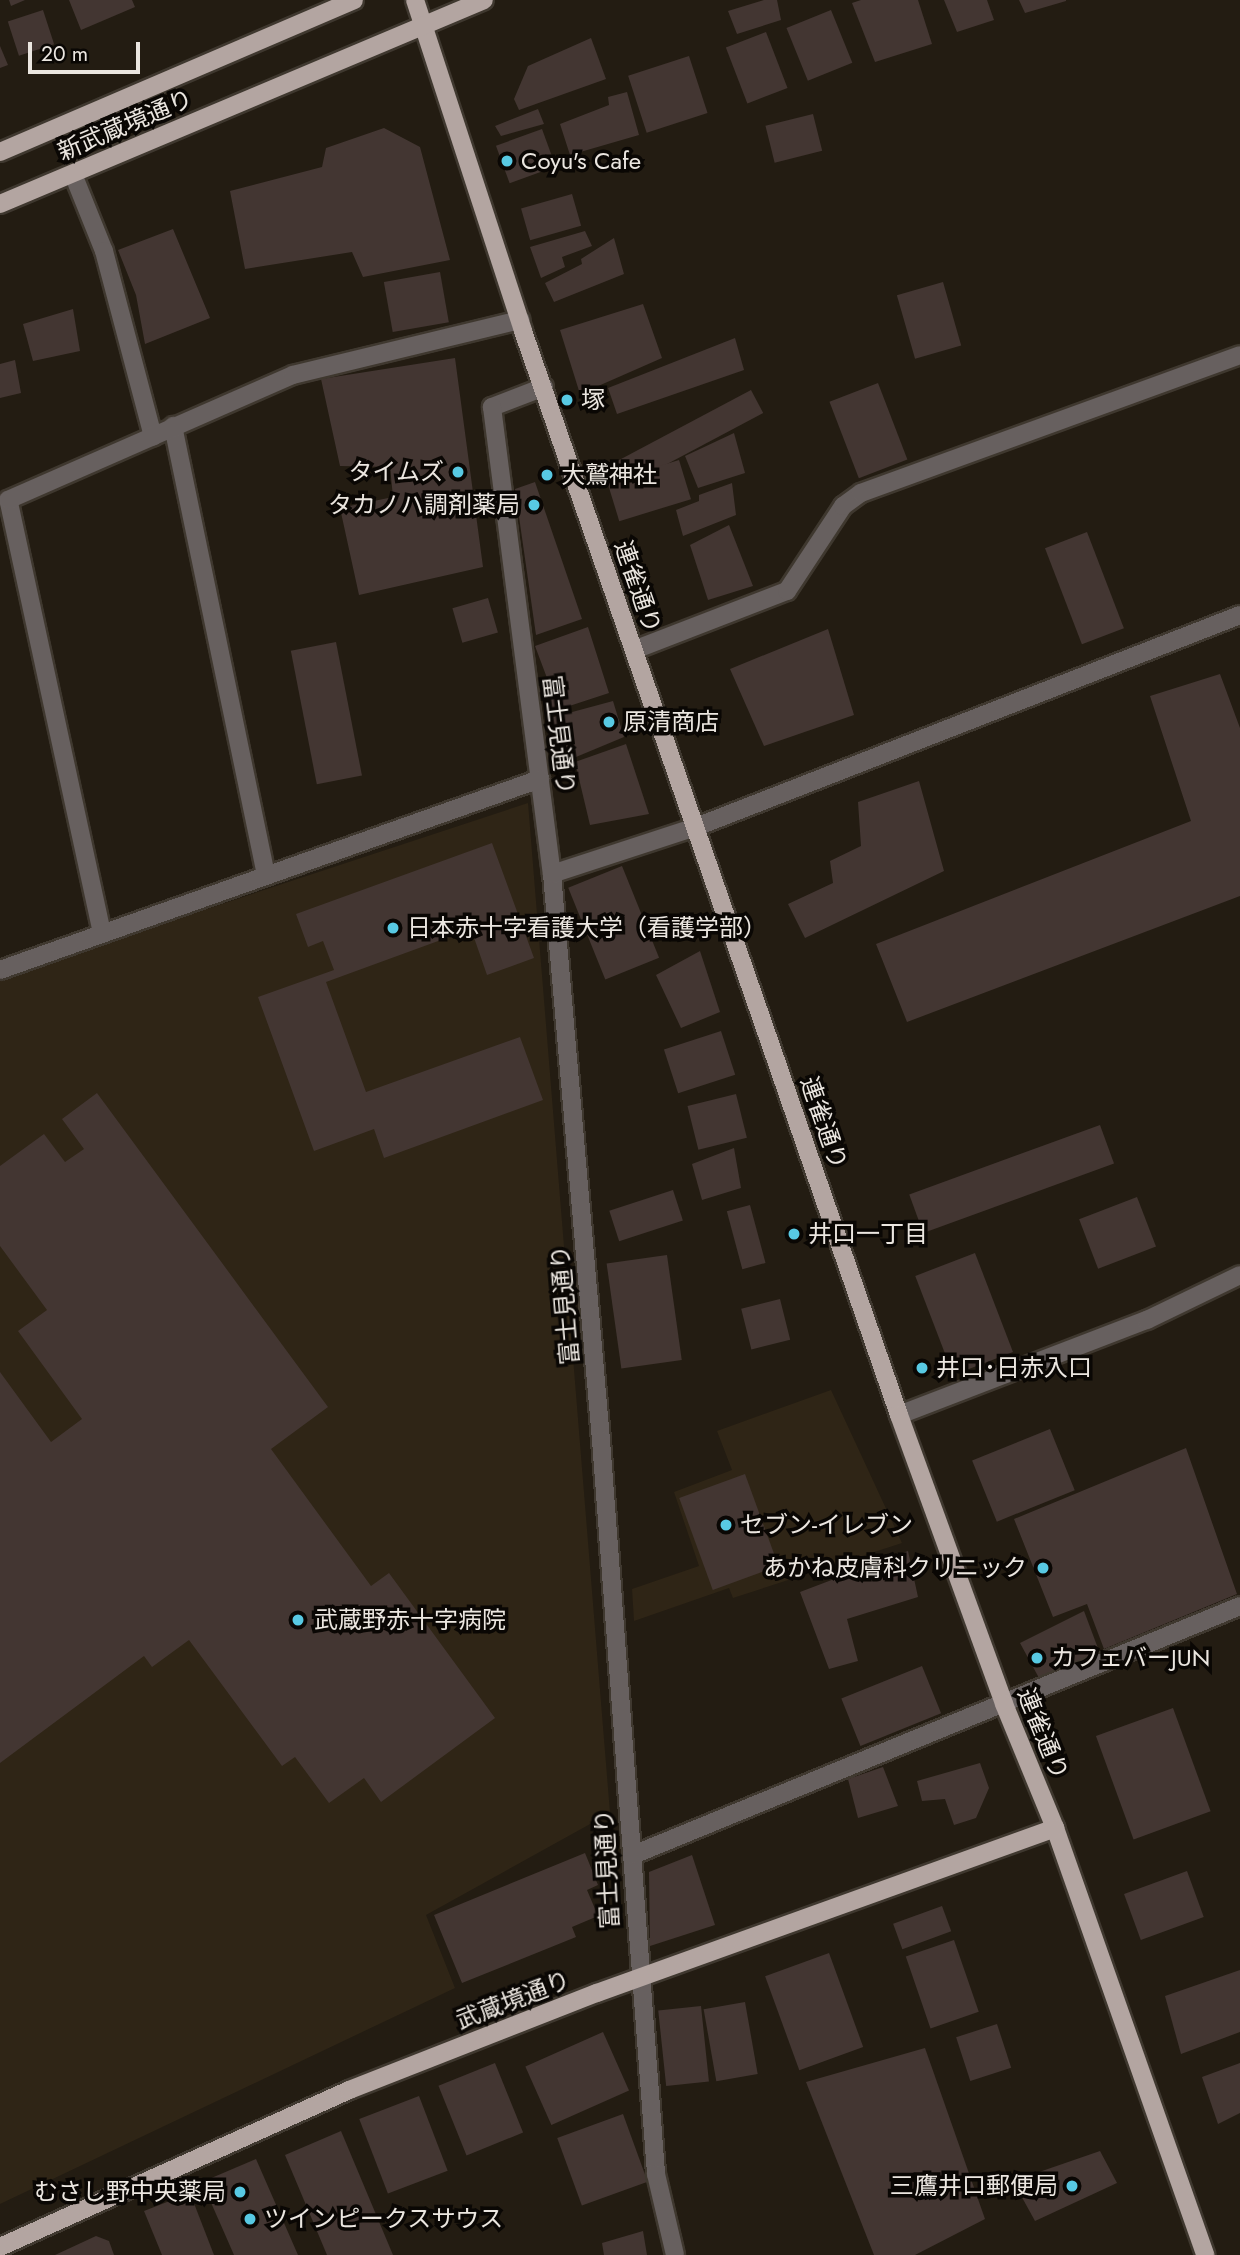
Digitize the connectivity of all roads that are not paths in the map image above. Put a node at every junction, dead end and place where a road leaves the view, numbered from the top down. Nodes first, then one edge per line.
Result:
1 (354, 0) edge
2 (415, 0) edge
3 (484, 0) edge
4 (424, 27) junction
5 (0, 152) edge
6 (73, 174) junction
7 (0, 204) edge
8 (520, 320) junction
9 (1240, 355) edge
10 (544, 387) junction
11 (173, 426) junction
12 (153, 437) junction
13 (1240, 615) edge
14 (634, 650) junction
15 (540, 779) junction
16 (696, 827) junction
17 (266, 874) junction
18 (552, 874) junction
19 (102, 933) junction
20 (0, 970) edge
21 (1240, 1275) edge
22 (900, 1415) junction
23 (1240, 1606) edge
24 (1004, 1704) junction
25 (1055, 1828) junction
26 (633, 1855) junction
27 (639, 1978) junction
28 (0, 2247) edge
29 (674, 2255) edge
30 (1205, 2255) edge

1 - 5 main road, 新武蔵境通り
2 - 4 main road, 連雀通り
3 - 4 main road
4 - 6 main road, 新武蔵境通り
4 - 8 main road, 連雀通り
6 - 7 main road, 新武蔵境通り
6 - 12 street
8 - 10 main road, 連雀通り
8 - 11 street
9 - 14 street
10 - 14 main road, 連雀通り
10 - 15 street, 富士見通り
11 - 12 street
11 - 17 street
12 - 19 street
13 - 16 street
14 - 16 main road, 連雀通り
15 - 17 street
15 - 18 street, 富士見通り
16 - 18 street
16 - 22 main road, 連雀通り
17 - 19 street
18 - 26 street, 富士見通り
19 - 20 street
21 - 22 street
22 - 24 main road, 連雀通り
23 - 24 street
24 - 25 main road, 連雀通り
24 - 26 street
25 - 27 main road, 武蔵境通り
25 - 30 main road, 連雀通り
26 - 27 street, 富士見通り
27 - 28 main road, 武蔵境通り
27 - 29 street, 富士見通り

